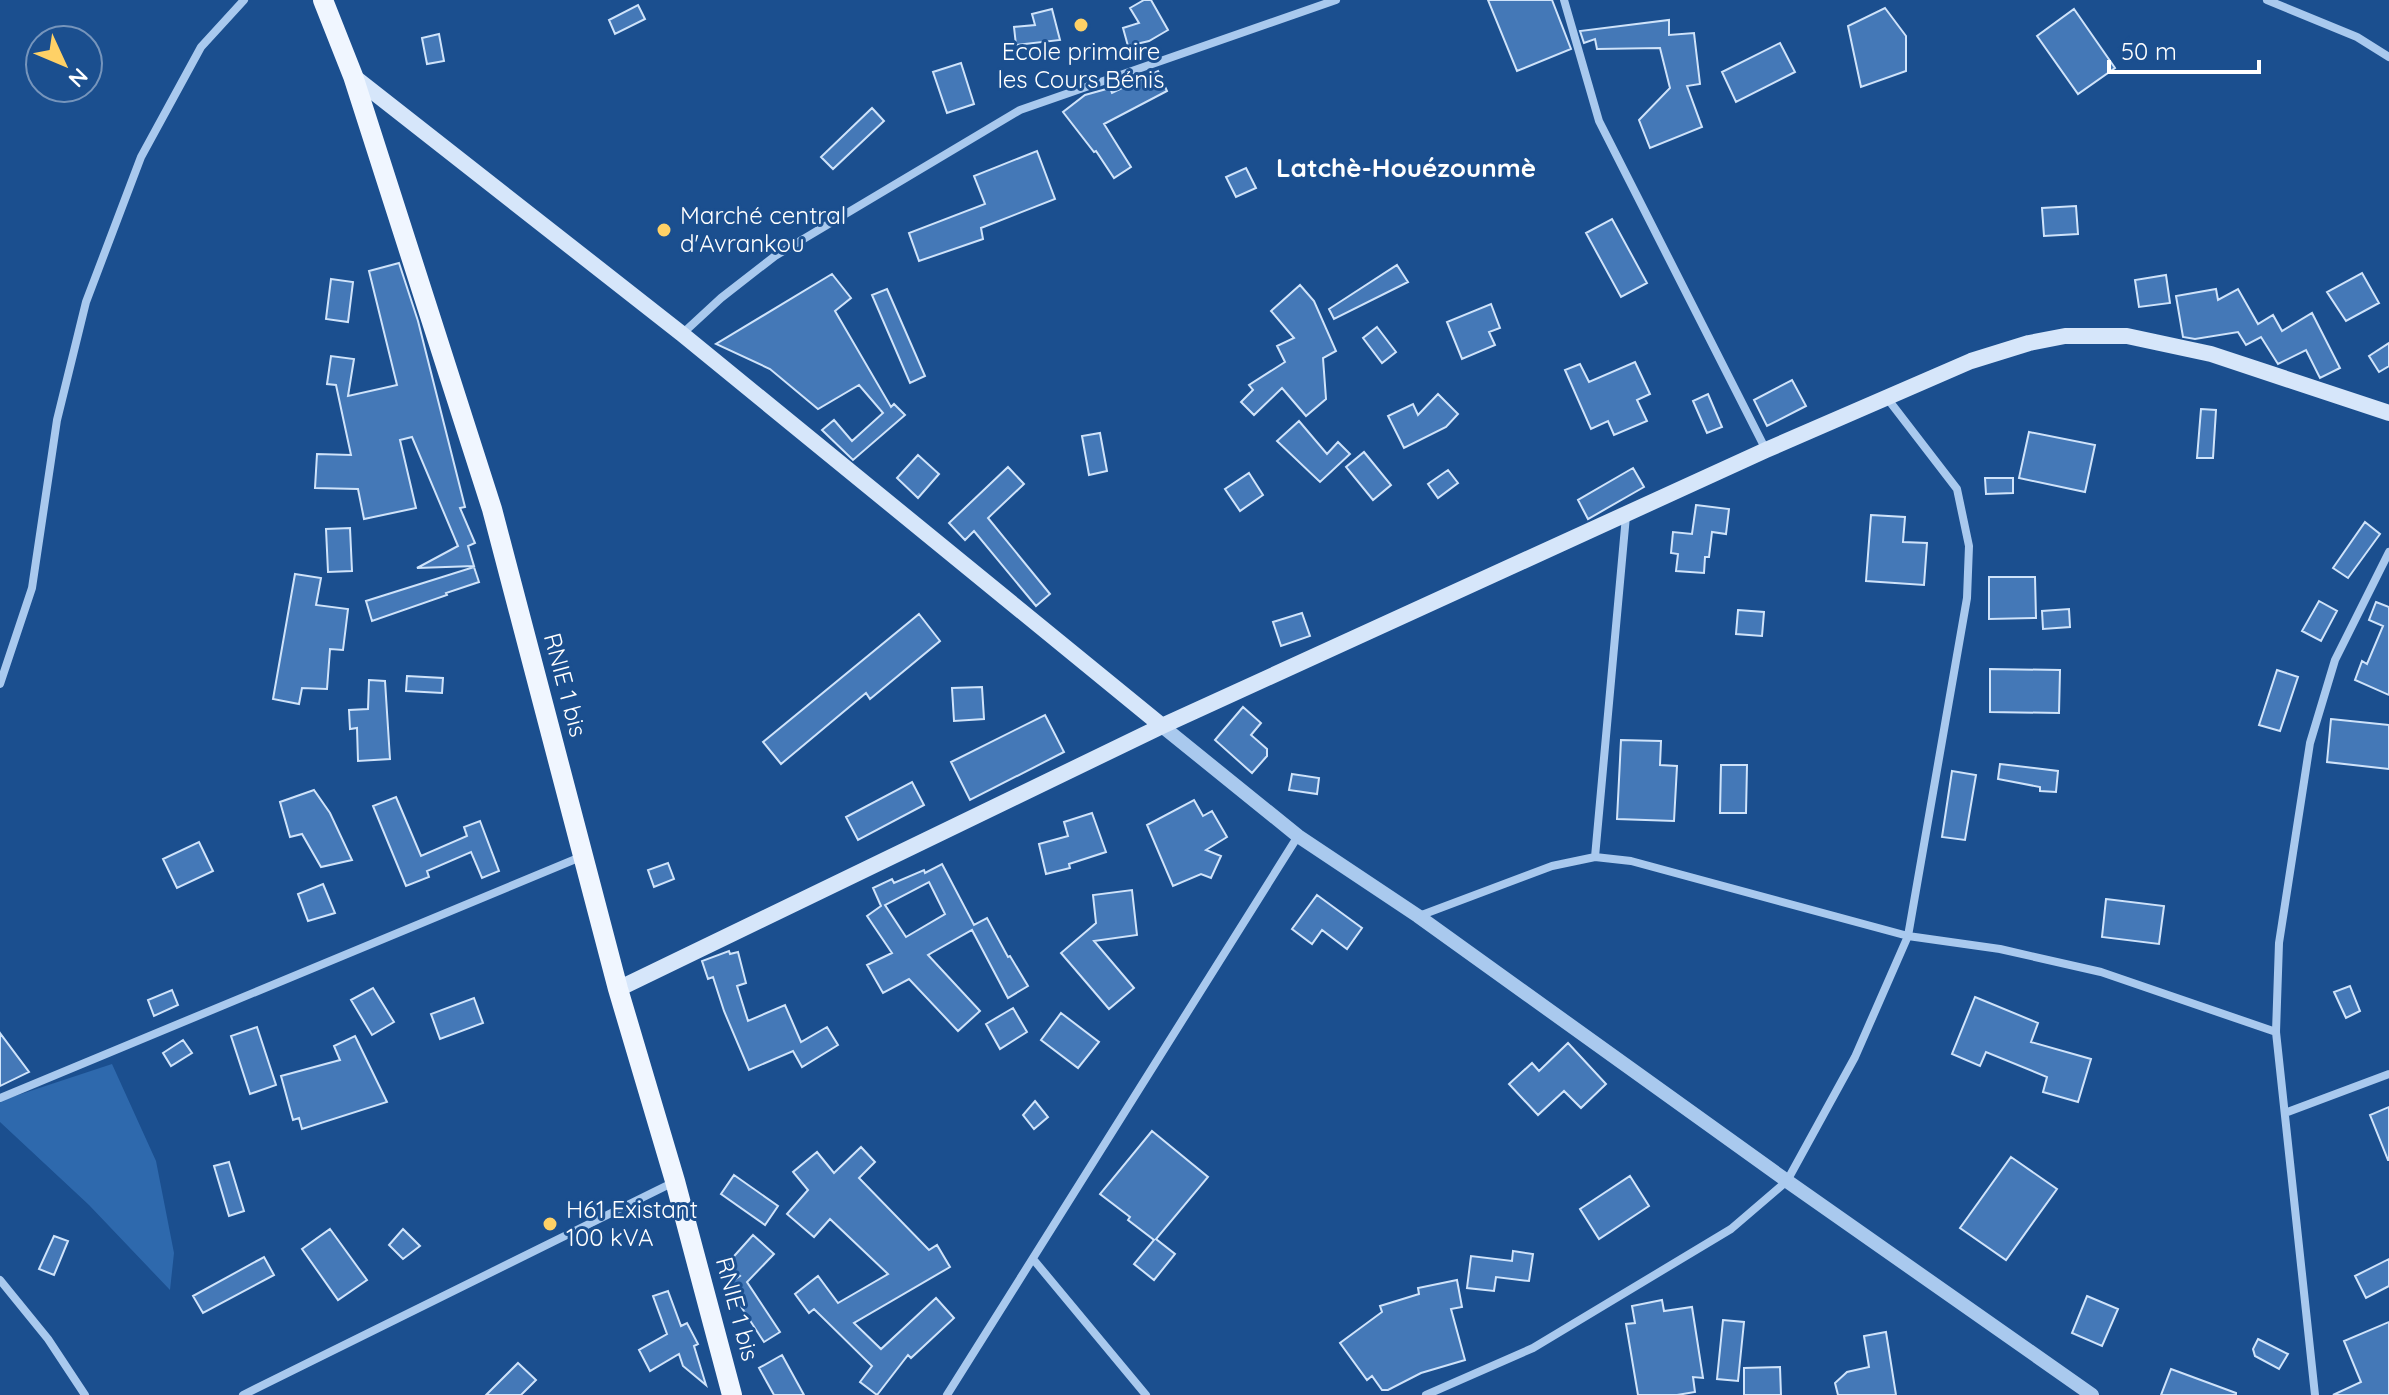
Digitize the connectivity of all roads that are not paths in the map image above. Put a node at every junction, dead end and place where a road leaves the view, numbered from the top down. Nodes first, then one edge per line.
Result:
1 (244, 0) edge
2 (323, 0) edge
3 (1336, 0) edge
4 (1564, 0) edge
5 (2267, 0) edge
6 (2389, 57) edge
7 (353, 76) junction
8 (682, 334) junction
9 (1886, 398) junction
10 (2389, 413) edge
11 (1766, 450) junction
12 (1626, 514) junction
13 (2389, 552) edge
14 (0, 684) edge
15 (1162, 726) junction
16 (1298, 836) junction
17 (584, 856) junction
18 (1595, 857) junction
19 (1418, 916) junction
20 (1908, 936) junction
21 (618, 989) junction
22 (2276, 1032) junction
23 (2389, 1074) edge
24 (0, 1098) edge
25 (2285, 1113) junction
26 (675, 1181) junction
27 (1787, 1181) junction
28 (1033, 1259) junction
29 (0, 1280) edge
30 (733, 1394) edge
31 (85, 1395) edge
32 (243, 1395) edge
33 (947, 1395) edge
34 (1146, 1395) edge
35 (1426, 1395) edge
36 (2092, 1395) edge
37 (2315, 1395) edge

1 - 14 street
2 - 7 main road, RNIE 1 bis
3 - 8 street
4 - 11 street
5 - 6 street
7 - 8 main road
7 - 17 main road, RNIE 1 bis
8 - 15 main road
9 - 10 main road
9 - 11 main road
9 - 20 street
11 - 12 main road
12 - 15 main road
12 - 18 street
13 - 22 street
15 - 16 street
15 - 21 main road
16 - 19 street
16 - 28 street
17 - 21 main road, RNIE 1 bis
17 - 24 street
18 - 19 street
18 - 20 street
19 - 27 street
20 - 22 street
20 - 27 street
21 - 26 main road, RNIE 1 bis
22 - 25 street
23 - 25 street
25 - 37 street
26 - 30 main road, RNIE 1 bis
26 - 32 street
27 - 35 street
27 - 36 street
28 - 33 street
28 - 34 street
29 - 31 street

